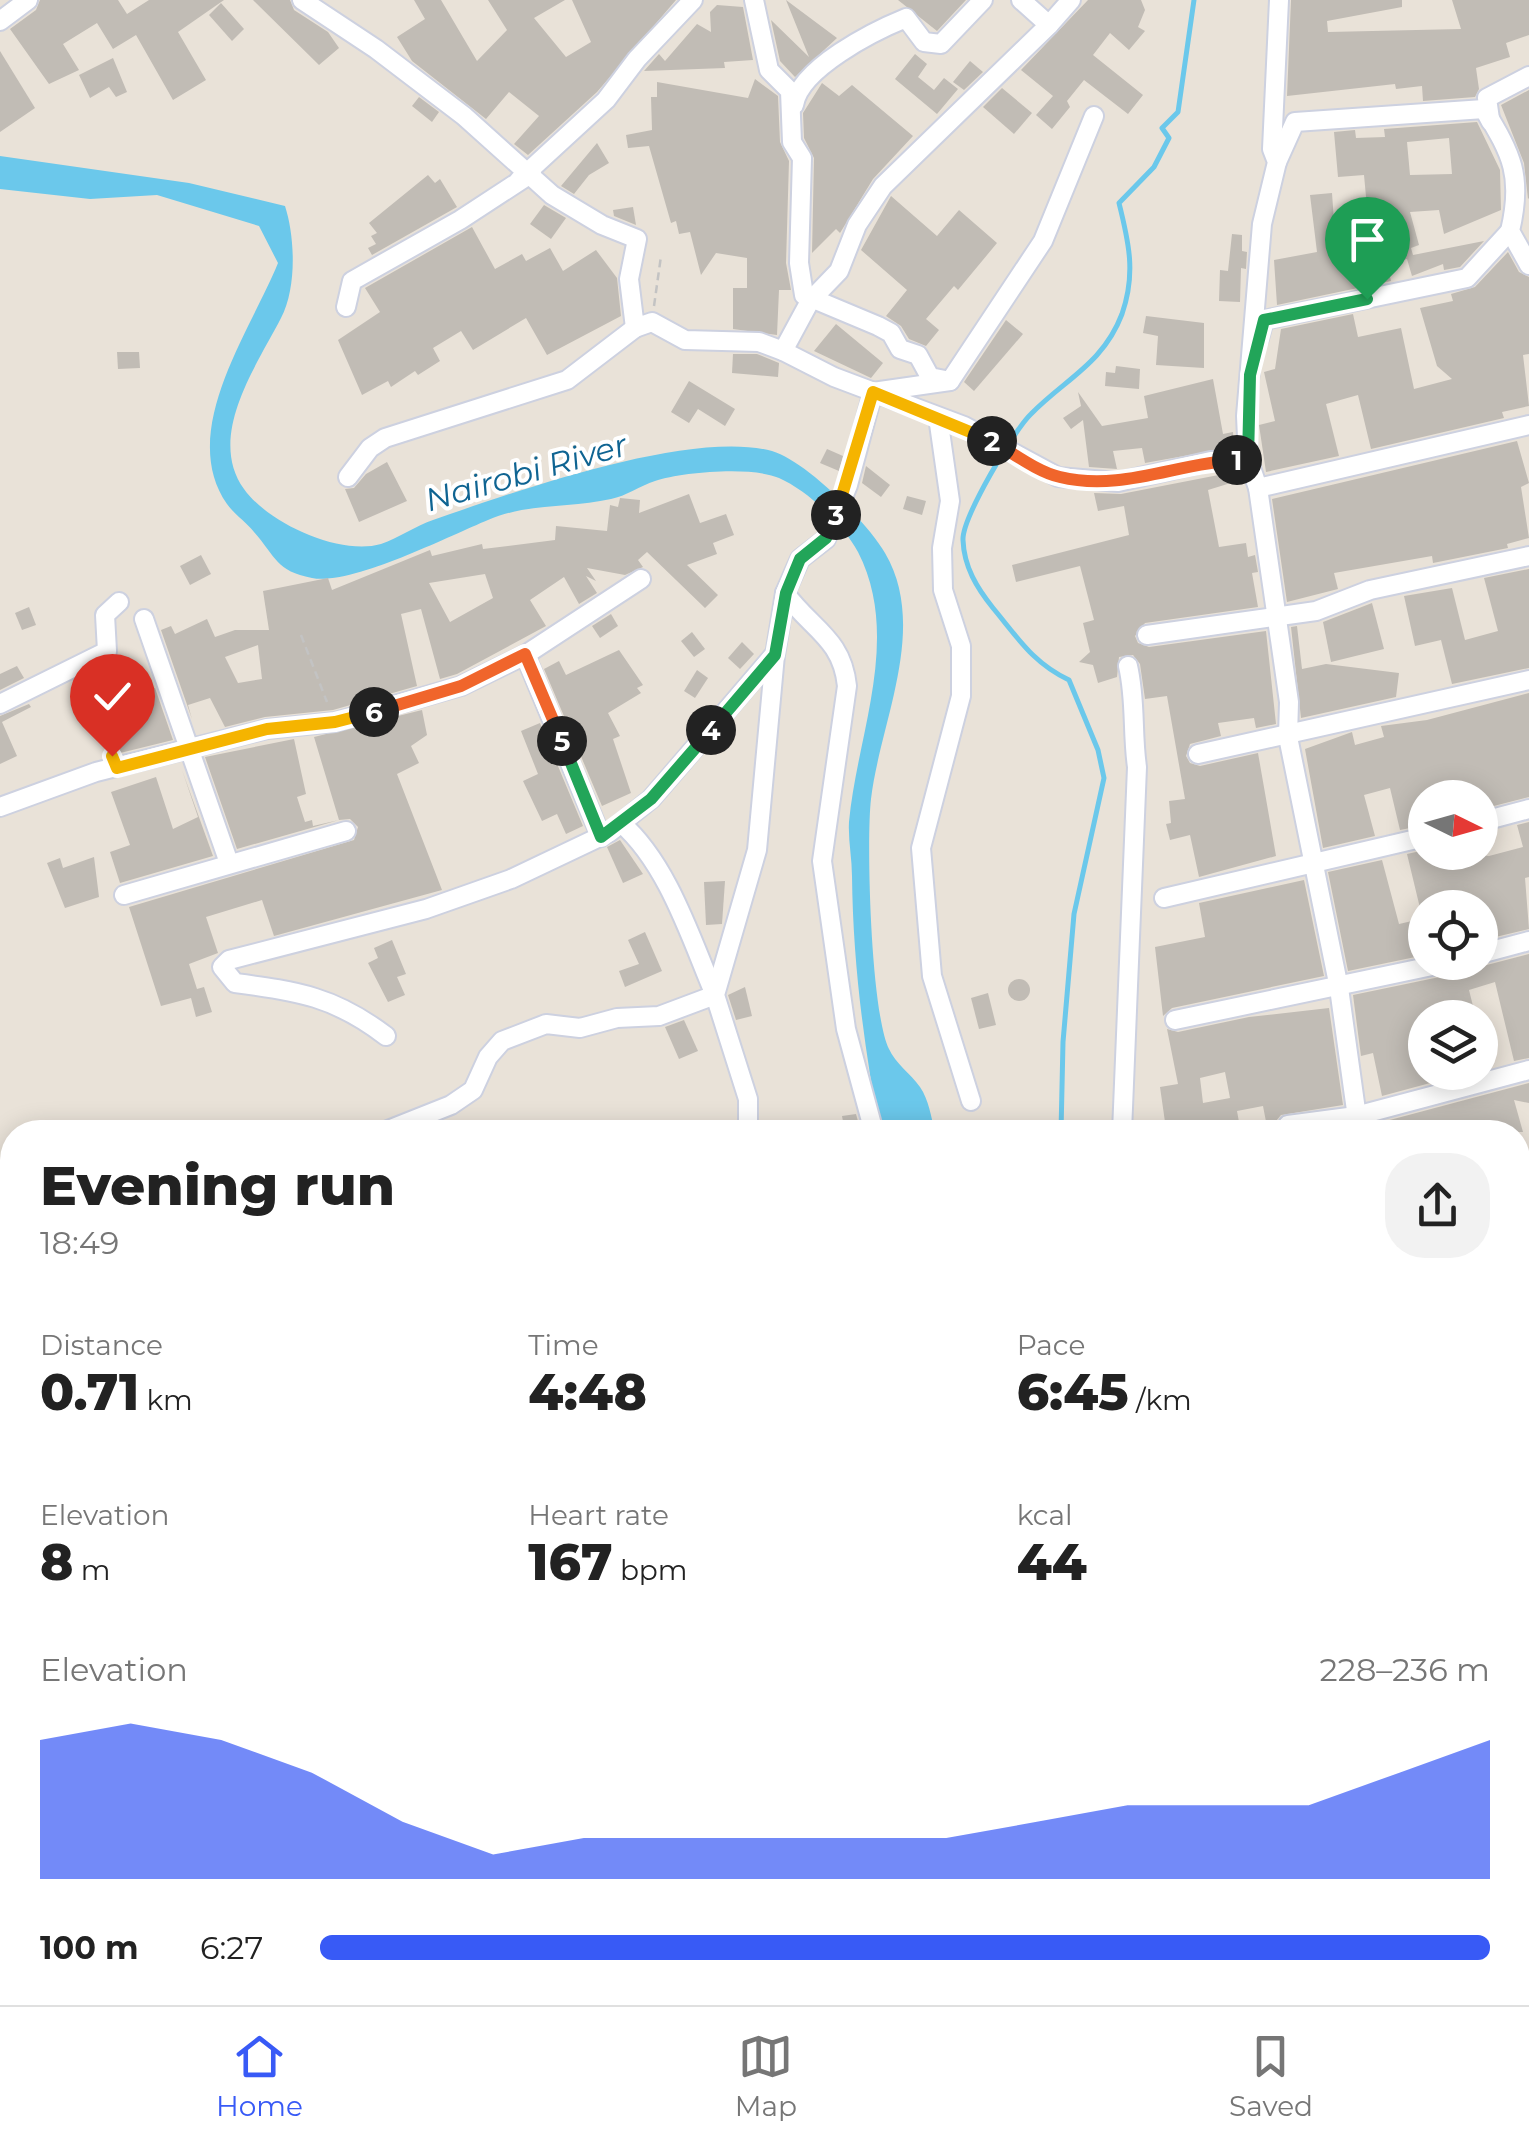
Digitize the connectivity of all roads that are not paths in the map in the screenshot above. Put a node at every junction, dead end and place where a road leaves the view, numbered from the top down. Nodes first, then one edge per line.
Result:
1 (28, 0) edge
2 (302, 0) edge
3 (693, 0) edge
4 (754, 0) edge
5 (982, 0) edge
6 (1021, 0) edge
7 (1072, 0) edge
8 (1279, 0) edge
9 (0, 21) edge
10 (1049, 25) junction
11 (1529, 76) edge
12 (1487, 114) junction
13 (1094, 116) dead end
14 (792, 125) junction
15 (1277, 162) junction
16 (532, 173) junction
17 (1524, 194) edge
18 (1510, 231) junction
19 (1529, 265) edge
20 (810, 300) junction
21 (346, 307) dead end
22 (644, 326) junction
23 (783, 350) junction
24 (1252, 364) junction
25 (950, 381) junction
26 (873, 392) junction
27 (938, 417) junction
28 (1529, 425) edge
29 (1248, 459) junction
30 (348, 477) dead end
31 (1258, 488) junction
32 (1529, 556) edge
33 (641, 579) dead end
34 (786, 593) junction
35 (119, 602) dead end
36 (1277, 618) junction
37 (144, 619) dead end
38 (1147, 635) dead end
39 (525, 654) junction
40 (775, 655) junction
41 (1128, 666) dead end
42 (1529, 680) edge
43 (0, 704) edge
44 (1288, 737) junction
45 (193, 751) junction
46 (1198, 754) dead end
47 (0, 807) edge
48 (1529, 809) edge
49 (1498, 817) edge
50 (621, 823) junction
51 (346, 830) dead end
52 (601, 837) junction
53 (1408, 841) edge
54 (229, 862) junction
55 (1313, 863) junction
56 (124, 895) dead end
57 (1164, 898) dead end
58 (1529, 941) edge
59 (1498, 949) edge
60 (1408, 972) edge
61 (1339, 988) junction
62 (715, 995) junction
63 (1175, 1020) dead end
64 (386, 1036) dead end
65 (1529, 1070) edge
66 (971, 1101) dead end
67 (412, 1120) edge
68 (748, 1120) edge
69 (871, 1120) edge
70 (1122, 1120) edge
71 (1357, 1120) edge
72 (1371, 1120) edge

1 - 9 street
2 - 16 street
3 - 16 street
4 - 14 street
5 - 14 street
6 - 10 street
7 - 10 street
8 - 15 street
10 - 20 street
11 - 12 street
12 - 15 street
12 - 17 street
13 - 25 street
14 - 20 street
15 - 24 street
16 - 21 street
16 - 22 street
17 - 18 street
18 - 19 street
18 - 24 street
20 - 23 street
20 - 25 street
22 - 23 street
22 - 30 street
23 - 26 street
24 - 29 street
25 - 26 street
26 - 27 street
26 - 34 street
27 - 29 street
27 - 66 street
28 - 31 street
29 - 31 street
31 - 36 street
32 - 36 street
33 - 39 street
34 - 40 street
34 - 69 street
35 - 43 street
36 - 38 street
36 - 44 street
37 - 45 street
39 - 45 street
39 - 52 street
40 - 50 street
40 - 62 street
41 - 70 street
42 - 44 street
44 - 46 street
44 - 55 street
45 - 47 street
45 - 54 street
48 - 49 street
50 - 52 street
50 - 62 street
51 - 54 street
52 - 64 street
53 - 55 street
54 - 56 street
55 - 57 street
55 - 61 street
58 - 59 street
60 - 61 street
61 - 63 street
61 - 71 street
62 - 67 street
62 - 68 street
65 - 72 street

